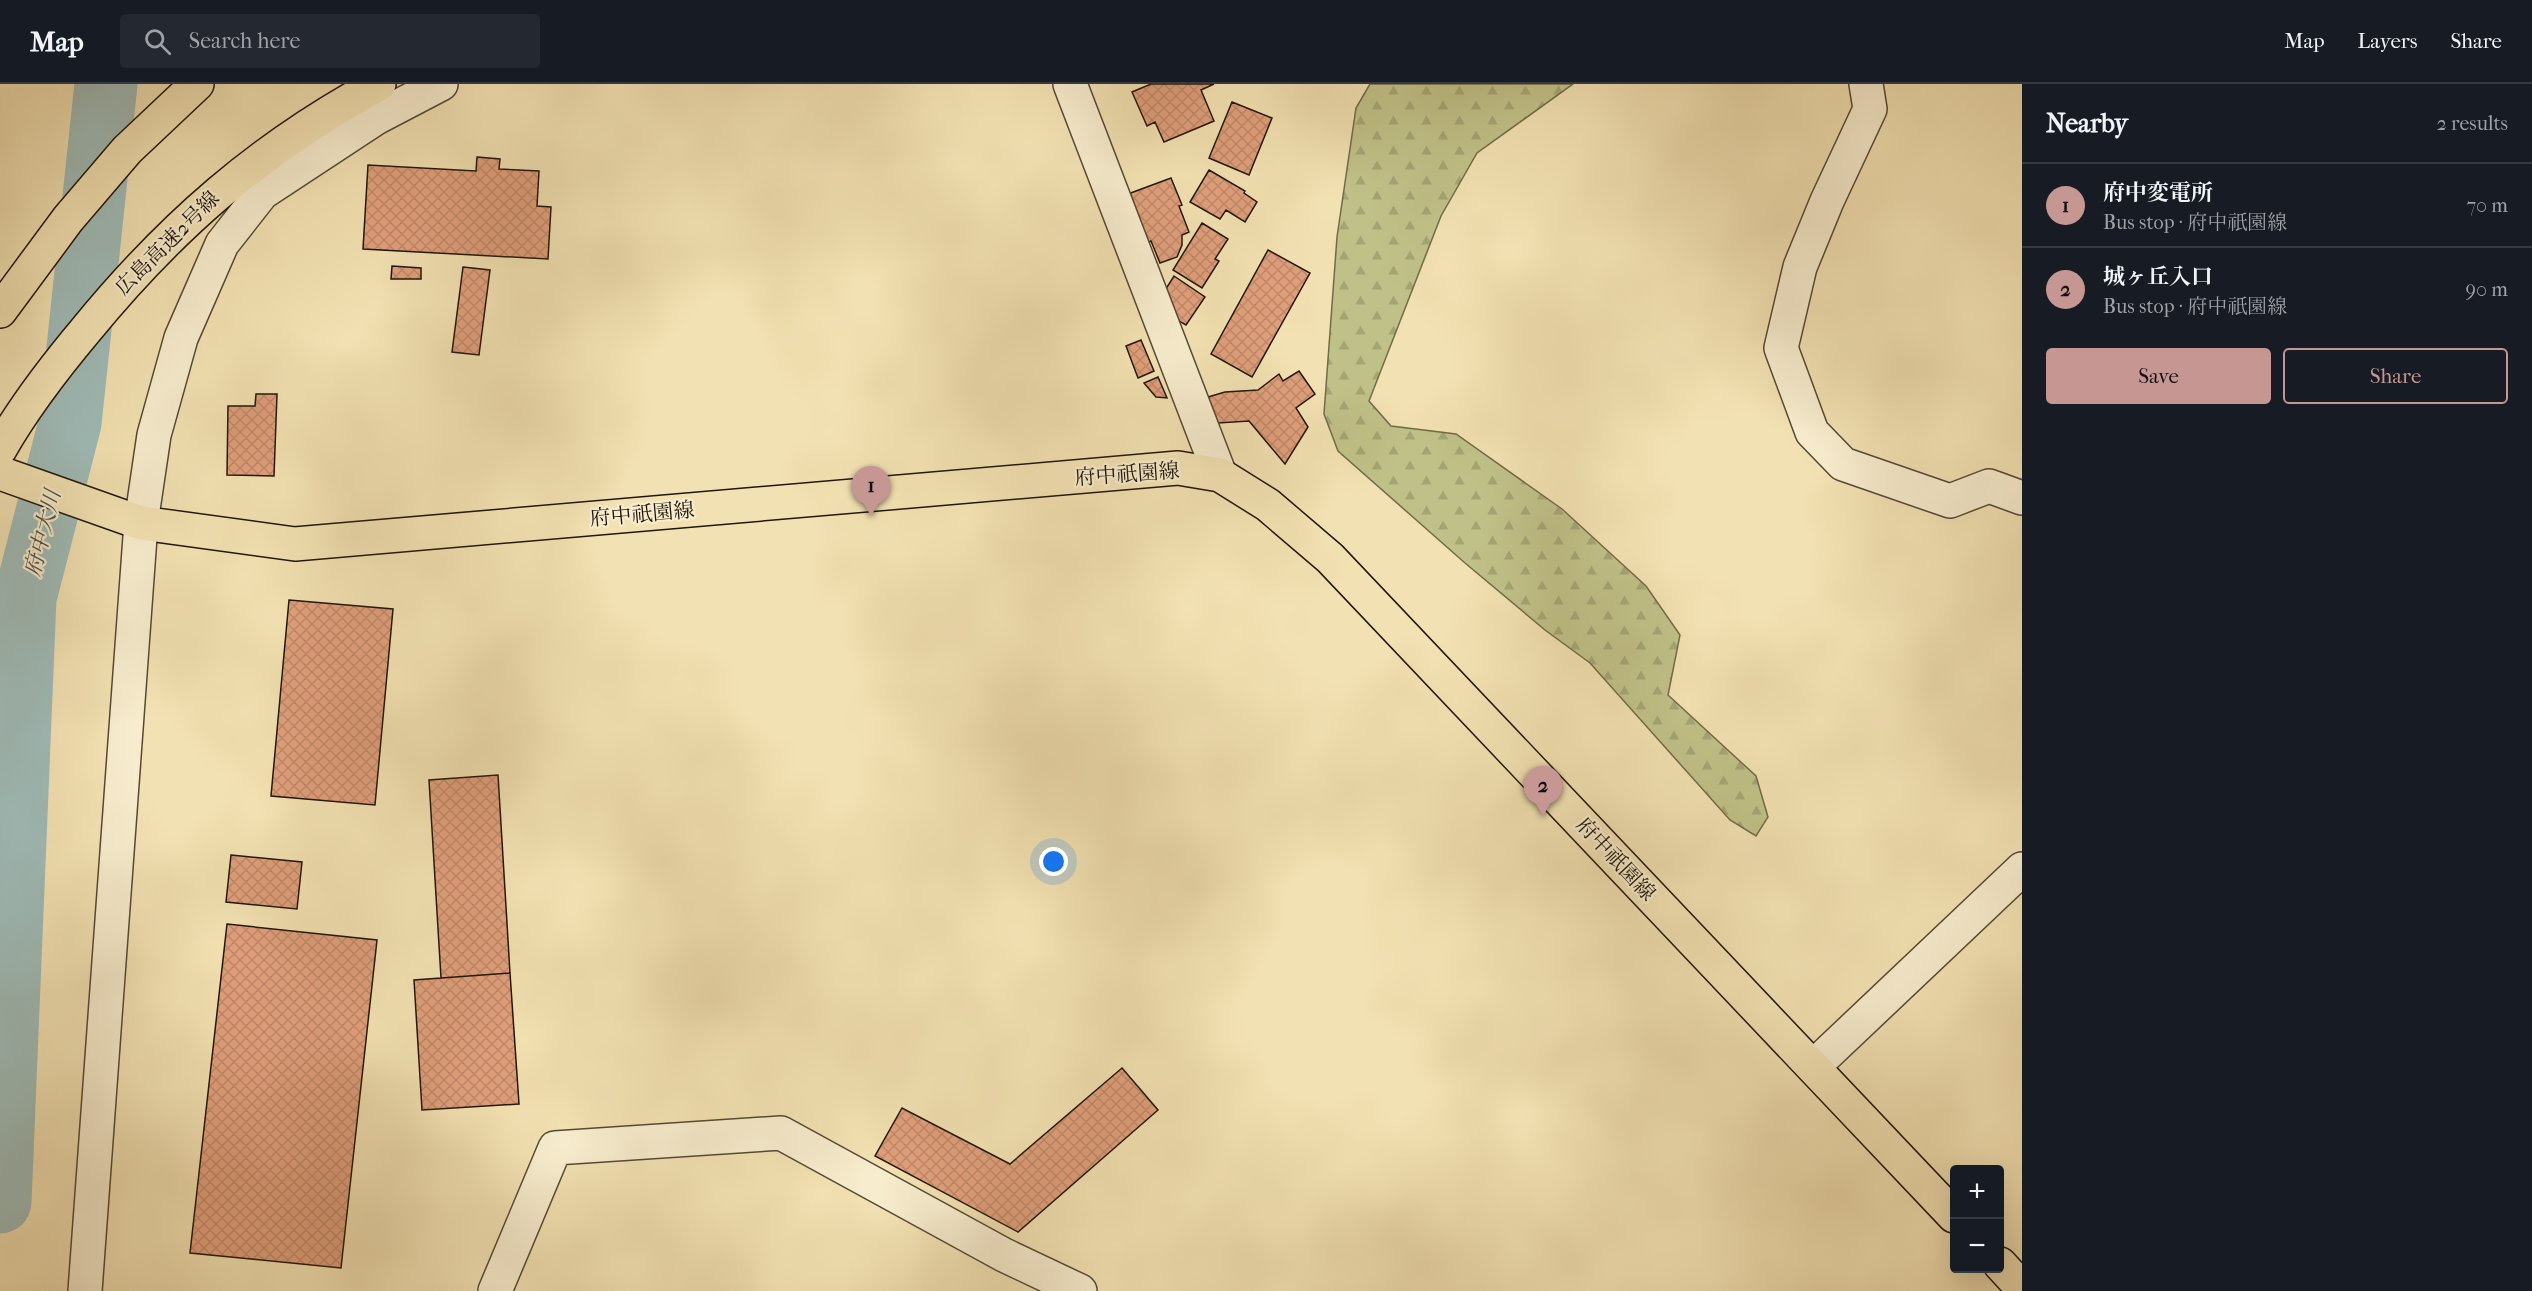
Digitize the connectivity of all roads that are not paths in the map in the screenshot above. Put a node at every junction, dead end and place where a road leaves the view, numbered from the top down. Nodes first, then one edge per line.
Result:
1 (197, 84) edge
2 (379, 84) edge
3 (441, 84) edge
4 (1070, 84) edge
5 (1866, 84) edge
6 (0, 311) edge
7 (1, 465) edge
8 (1220, 475) junction
9 (2022, 498) edge
10 (134, 521) junction
11 (2022, 869) edge
12 (1813, 1067) junction
13 (1950, 1212) edge
14 (85, 1291) edge
15 (495, 1291) edge
16 (1080, 1291) edge

1 - 6 main road
2 - 7 main road, 広島高速2号線
3 - 10 street
4 - 8 street
5 - 9 street
7 - 10 main road, 府中祇園線
8 - 10 main road, 府中祇園線
8 - 12 main road, 府中祇園線
10 - 14 street
11 - 12 street
12 - 13 main road, 府中祇園線
15 - 16 street

